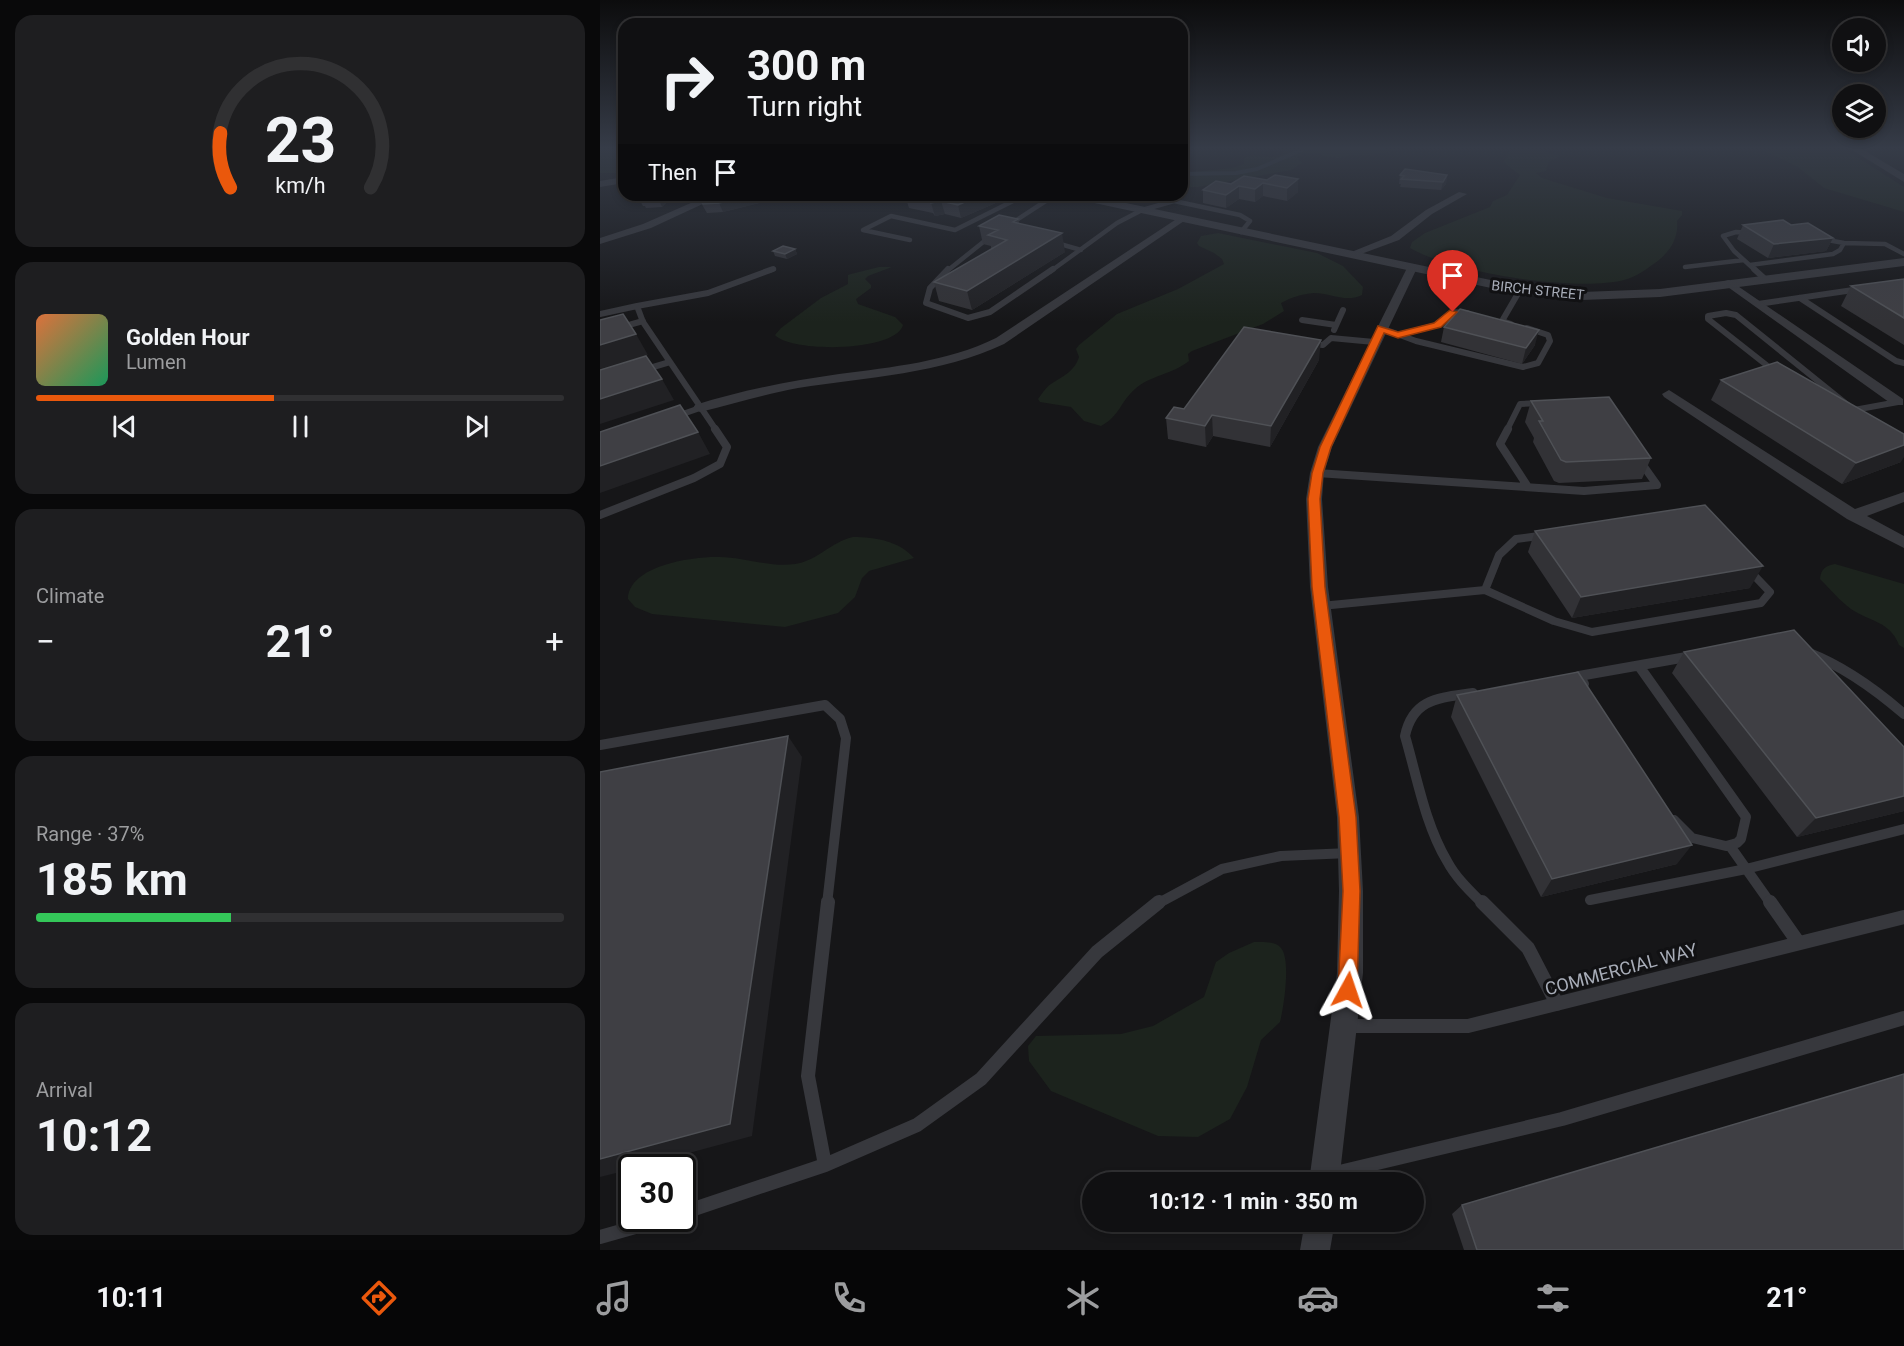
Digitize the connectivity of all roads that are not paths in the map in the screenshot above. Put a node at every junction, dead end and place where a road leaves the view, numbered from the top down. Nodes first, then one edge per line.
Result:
1 (691, 206) edge
2 (1003, 206) edge
3 (1038, 206) edge
4 (1125, 206) edge
5 (1155, 206) edge
6 (1199, 206) edge
7 (1439, 206) edge
8 (1142, 210) junction
9 (1181, 219) junction
10 (1016, 231) edge
11 (998, 232) edge
12 (1241, 232) junction
13 (1757, 233) edge
14 (1811, 237) edge
15 (909, 240) dead end
16 (600, 241) edge
17 (1048, 241) edge
18 (1844, 243) junction
19 (1081, 250) junction
20 (1904, 254) edge
21 (1349, 255) junction
22 (1744, 260) junction
23 (1904, 262) edge
24 (1750, 265) junction
25 (1685, 267) dead end
26 (1412, 268) junction
27 (774, 269) dead end
28 (1765, 279) junction
29 (1729, 283) junction
30 (1869, 288) edge
31 (1520, 290) junction
32 (1800, 298) junction
33 (1758, 304) junction
34 (637, 306) junction
35 (1343, 310) dead end
36 (600, 314) edge
37 (1480, 316) edge
38 (1491, 319) edge
39 (1302, 320) dead end
40 (643, 321) junction
41 (1502, 321) junction
42 (1336, 325) junction
43 (600, 333) edge
44 (1384, 335) junction
45 (1331, 338) junction
46 (1304, 344) edge
47 (670, 362) junction
48 (1904, 363) edge
49 (640, 371) edge
50 (1782, 375) edge
51 (1816, 392) edge
52 (1669, 394) dead end
53 (1550, 402) edge
54 (1902, 403) edge
55 (700, 408) junction
56 (1854, 410) junction
57 (1864, 416) edge
58 (667, 419) edge
59 (1632, 450) edge
60 (1317, 473) junction
61 (1528, 487) junction
62 (1904, 497) edge
63 (600, 515) edge
64 (1853, 515) junction
65 (1561, 533) edge
66 (1904, 543) edge
67 (1739, 560) edge
68 (1485, 590) junction
69 (1321, 606) junction
70 (1795, 648) edge
71 (1706, 654) edge
72 (1640, 666) junction
73 (1486, 691) edge
74 (1592, 696) edge
75 (1904, 714) edge
76 (600, 744) edge
77 (1668, 812) edge
78 (1904, 829) edge
79 (1730, 846) junction
80 (1349, 853) junction
81 (1746, 869) junction
82 (1590, 900) dead end
83 (1904, 917) edge
84 (1798, 942) junction
85 (1557, 1004) junction
86 (1904, 1018) edge
87 (1344, 1026) junction
88 (825, 1165) junction
89 (1326, 1172) edge
90 (1353, 1172) edge
91 (696, 1208) edge
92 (618, 1232) edge
93 (1318, 1232) edge
94 (600, 1237) edge
95 (1315, 1250) edge

1 - 16 street
2 - 15 lane
3 - 10 lane
4 - 8 street, BIRCH STREET
5 - 8 lane
6 - 12 lane
7 - 21 street
8 - 9 street, BIRCH STREET
8 - 19 lane
9 - 12 street, BIRCH STREET
9 - 55 street
11 - 19 lane
12 - 21 street, BIRCH STREET
13 - 22 lane
14 - 18 lane
17 - 19 lane
18 - 20 lane
18 - 24 lane
21 - 26 street, BIRCH STREET
22 - 24 lane
22 - 25 lane
23 - 28 street, BIRCH STREET
24 - 28 lane
26 - 31 street, BIRCH STREET
26 - 44 street
27 - 34 lane
28 - 29 street, BIRCH STREET
29 - 31 street, BIRCH STREET
29 - 33 street
30 - 32 lane
31 - 41 lane
32 - 33 lane
32 - 48 lane
33 - 54 street
34 - 36 lane
34 - 40 lane
35 - 42 lane
37 - 44 lane
38 - 41 lane
39 - 42 lane
40 - 43 lane
40 - 47 lane
41 - 44 lane
42 - 45 lane
44 - 45 lane
44 - 60 street
45 - 46 lane
47 - 49 lane
47 - 55 lane
50 - 56 lane
51 - 56 lane
52 - 64 street
53 - 61 lane
54 - 56 lane
55 - 58 lane
55 - 63 lane
56 - 57 lane
59 - 61 lane
60 - 61 lane
60 - 69 street
62 - 64 street
64 - 66 street
65 - 68 lane
67 - 68 lane
68 - 69 lane
69 - 80 street
70 - 75 lane
71 - 72 lane
72 - 74 lane
72 - 79 lane
73 - 85 lane
76 - 88 lane
77 - 79 lane
78 - 81 lane
79 - 81 lane
80 - 87 street
80 - 88 lane
81 - 82 lane
81 - 84 lane
83 - 84 lane, COMMERCIAL WAY
84 - 85 lane, COMMERCIAL WAY
85 - 87 lane, COMMERCIAL WAY
86 - 90 lane
87 - 89 street
88 - 91 lane
92 - 94 lane
93 - 95 street

